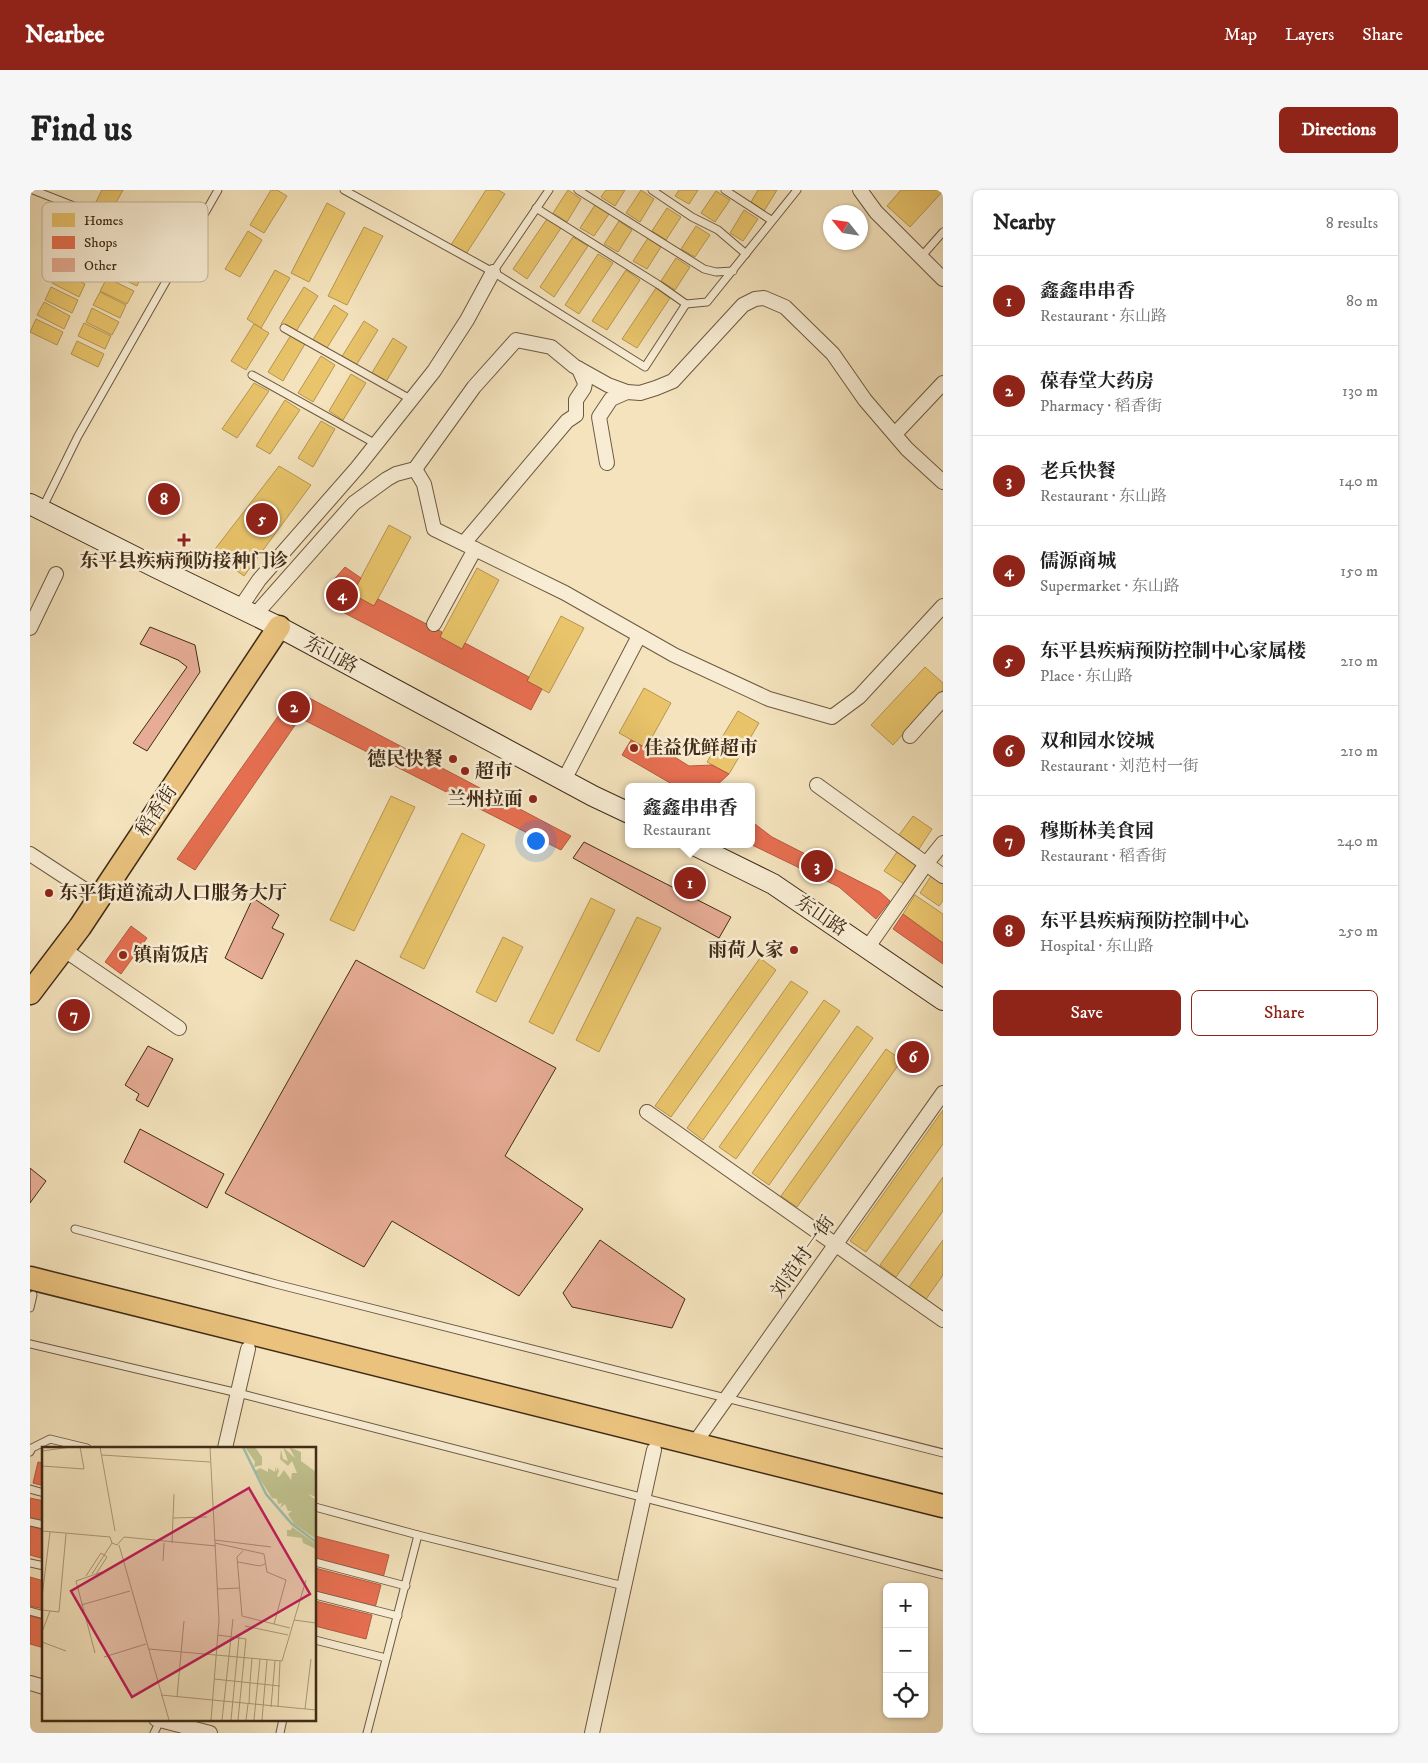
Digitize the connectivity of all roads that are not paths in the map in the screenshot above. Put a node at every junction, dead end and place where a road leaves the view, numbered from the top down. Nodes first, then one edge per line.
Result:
1 (32, 190) edge
2 (218, 190) edge
3 (344, 190) edge
4 (548, 190) edge
5 (578, 190) edge
6 (652, 190) edge
7 (725, 190) edge
8 (796, 190) edge
9 (860, 190) edge
10 (63, 202) edge
11 (208, 208) edge
12 (536, 208) junction
13 (772, 220) junction
14 (943, 232) edge
15 (746, 254) junction
16 (921, 257) junction
17 (733, 271) junction
18 (493, 272) junction
19 (943, 279) edge
20 (166, 282) edge
21 (686, 304) junction
22 (284, 328) dead end
23 (579, 369) junction
24 (252, 375) dead end
25 (943, 384) edge
26 (627, 392) junction
27 (412, 400) junction
28 (895, 434) junction
29 (376, 444) junction
30 (607, 463) dead end
31 (415, 469) junction
32 (943, 482) edge
33 (36, 507) edge
34 (469, 546) junction
35 (56, 574) dead end
36 (943, 606) edge
37 (248, 612) junction
38 (434, 624) dead end
39 (279, 627) junction
40 (30, 628) edge
41 (640, 636) junction
42 (943, 699) edge
43 (910, 736) dead end
44 (564, 780) junction
45 (817, 785) dead end
46 (625, 811) edge
47 (943, 843) edge
48 (700, 848) edge
49 (30, 854) edge
50 (926, 864) junction
51 (943, 876) edge
52 (99, 899) junction
53 (868, 947) junction
54 (63, 949) junction
55 (30, 992) edge
56 (943, 1000) edge
57 (179, 1028) dead end
58 (943, 1093) edge
59 (648, 1112) dead end
60 (75, 1229) dead end
61 (835, 1244) junction
62 (31, 1294) edge
63 (943, 1320) edge
64 (30, 1344) edge
65 (248, 1349) junction
66 (238, 1393) junction
67 (726, 1399) junction
68 (694, 1444) junction
69 (84, 1447) edge
70 (225, 1447) edge
71 (654, 1450) junction
72 (30, 1452) edge
73 (943, 1453) edge
74 (644, 1498) junction
75 (943, 1506) edge
76 (316, 1507) edge
77 (943, 1522) edge
78 (418, 1535) junction
79 (316, 1562) edge
80 (943, 1575) edge
81 (406, 1586) junction
82 (624, 1586) junction
83 (316, 1595) edge
84 (398, 1616) junction
85 (316, 1640) edge
86 (386, 1658) junction
87 (283, 1720) edge
88 (158, 1723) edge
89 (210, 1733) edge
90 (280, 1733) edge
91 (367, 1733) edge
92 (592, 1733) edge

1 - 10 lane
2 - 11 lane
3 - 18 lane
4 - 12 lane
5 - 17 lane
6 - 15 lane
7 - 13 lane
8 - 13 lane
9 - 16 street
12 - 18 lane
12 - 21 lane
13 - 15 lane
14 - 16 lane
15 - 17 lane
16 - 19 street
17 - 21 lane
18 - 21 lane
18 - 27 street
20 - 33 lane
22 - 27 lane
23 - 26 street
23 - 31 street
23 - 34 street
24 - 29 lane
25 - 28 street
26 - 28 street
26 - 30 street
27 - 29 street
28 - 32 street
29 - 37 street
31 - 34 street
31 - 37 street
33 - 37 street, 东山路
34 - 38 street
34 - 41 street
35 - 40 street
36 - 41 street
37 - 39 street, 东山路
39 - 44 street, 东山路
39 - 52 main road, 稻香街
41 - 44 street
42 - 43 street
44 - 46 street, 东山路
45 - 50 street
47 - 50 street
48 - 53 street, 东山路
49 - 52 street
50 - 51 street
50 - 53 street
52 - 54 main road, 稻香街
53 - 56 street, 东山路
54 - 55 main road, 稻香街
54 - 57 street
58 - 61 street, 刘范村一街
59 - 61 street
60 - 67 lane
61 - 63 street
61 - 67 street, 刘范村一街
62 - 65 main road
62 - 68 main road
64 - 66 lane
65 - 66 street
65 - 71 main road
66 - 70 street
66 - 74 lane
67 - 68 street, 刘范村一街
67 - 73 lane
68 - 75 main road
69 - 72 lane
71 - 74 street
71 - 77 main road
74 - 80 lane
74 - 82 street
76 - 78 lane
78 - 81 lane
78 - 82 lane
79 - 81 lane
81 - 84 lane
82 - 92 street
83 - 84 lane
84 - 86 lane
85 - 86 lane
86 - 91 lane
87 - 90 lane
88 - 89 street

